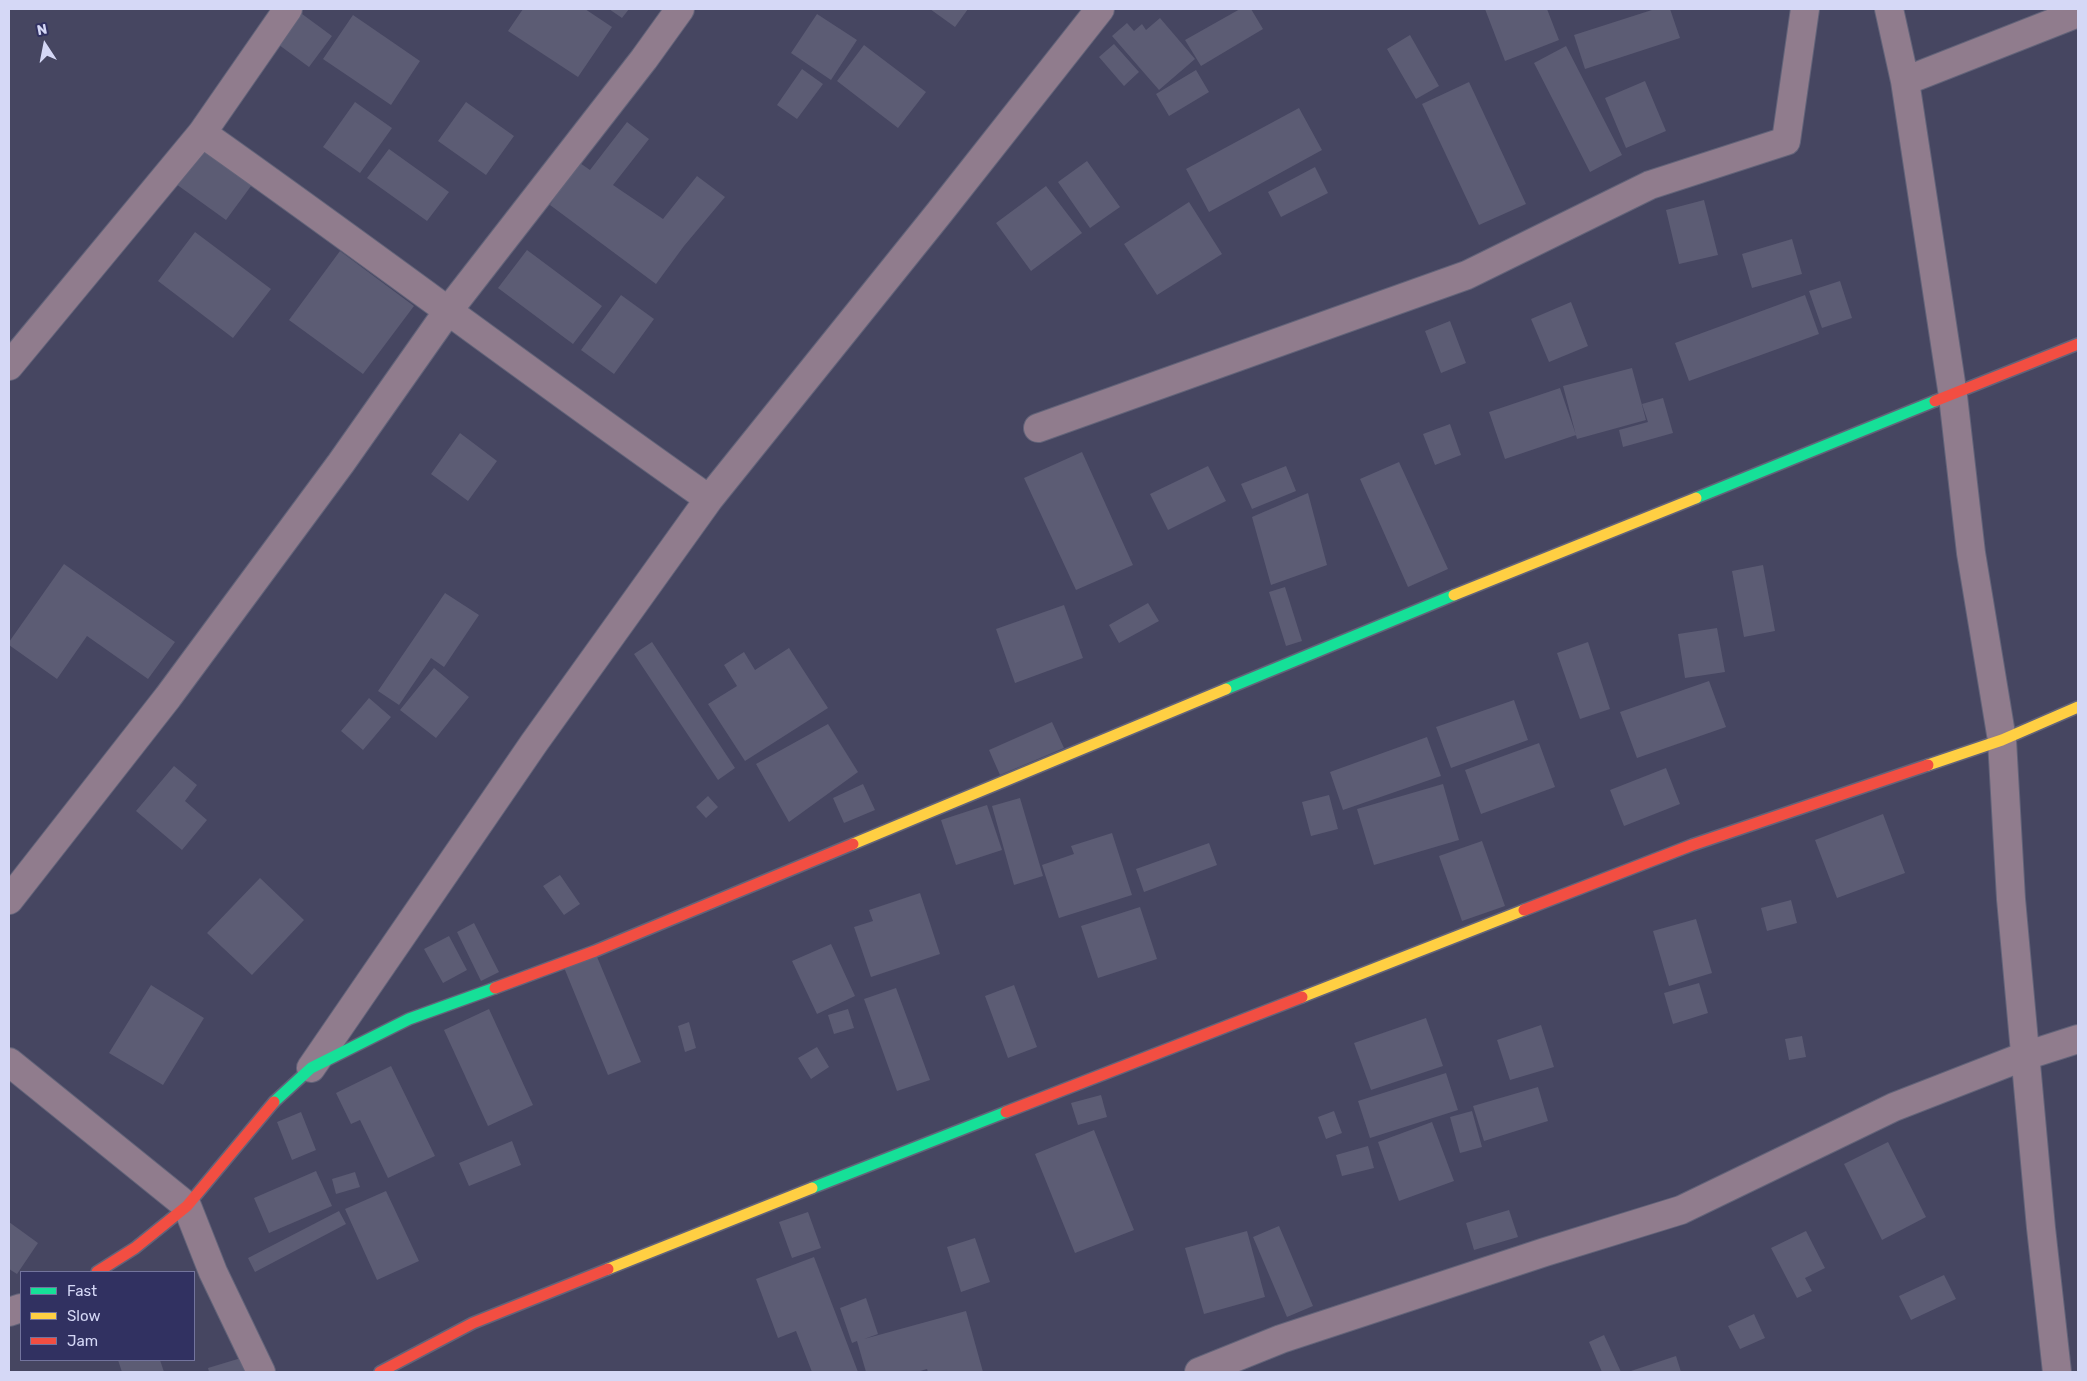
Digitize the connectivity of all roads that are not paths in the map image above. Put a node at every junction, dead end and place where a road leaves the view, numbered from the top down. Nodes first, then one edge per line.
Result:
1 (288, 9) edge
2 (680, 9) edge
3 (1100, 9) edge
4 (1805, 9) edge
5 (1889, 9) edge
6 (2078, 14) edge
7 (1905, 81) junction
8 (202, 133) junction
9 (448, 311) junction
10 (2078, 344) edge
11 (9, 366) edge
12 (1953, 396) junction
13 (1038, 428) dead end
14 (709, 499) junction
15 (2078, 707) edge
16 (2002, 740) junction
17 (9, 900) edge
18 (2078, 1039) edge
19 (2025, 1056) junction
20 (9, 1062) edge
21 (311, 1068) junction
22 (187, 1206) junction
23 (99, 1271) edge
24 (261, 1372) edge
25 (380, 1372) edge
26 (1199, 1372) edge
27 (2057, 1372) edge

1 - 8 street
2 - 9 street
3 - 14 street
4 - 13 street
5 - 7 street
6 - 7 street
7 - 12 street
8 - 9 street
8 - 11 street
9 - 14 street
9 - 17 street
10 - 12 street
12 - 16 street
12 - 21 street
14 - 21 street
15 - 16 street
16 - 19 street
16 - 25 street
18 - 19 street
19 - 26 street
19 - 27 street
20 - 22 street
21 - 22 street
22 - 23 street
22 - 24 street

